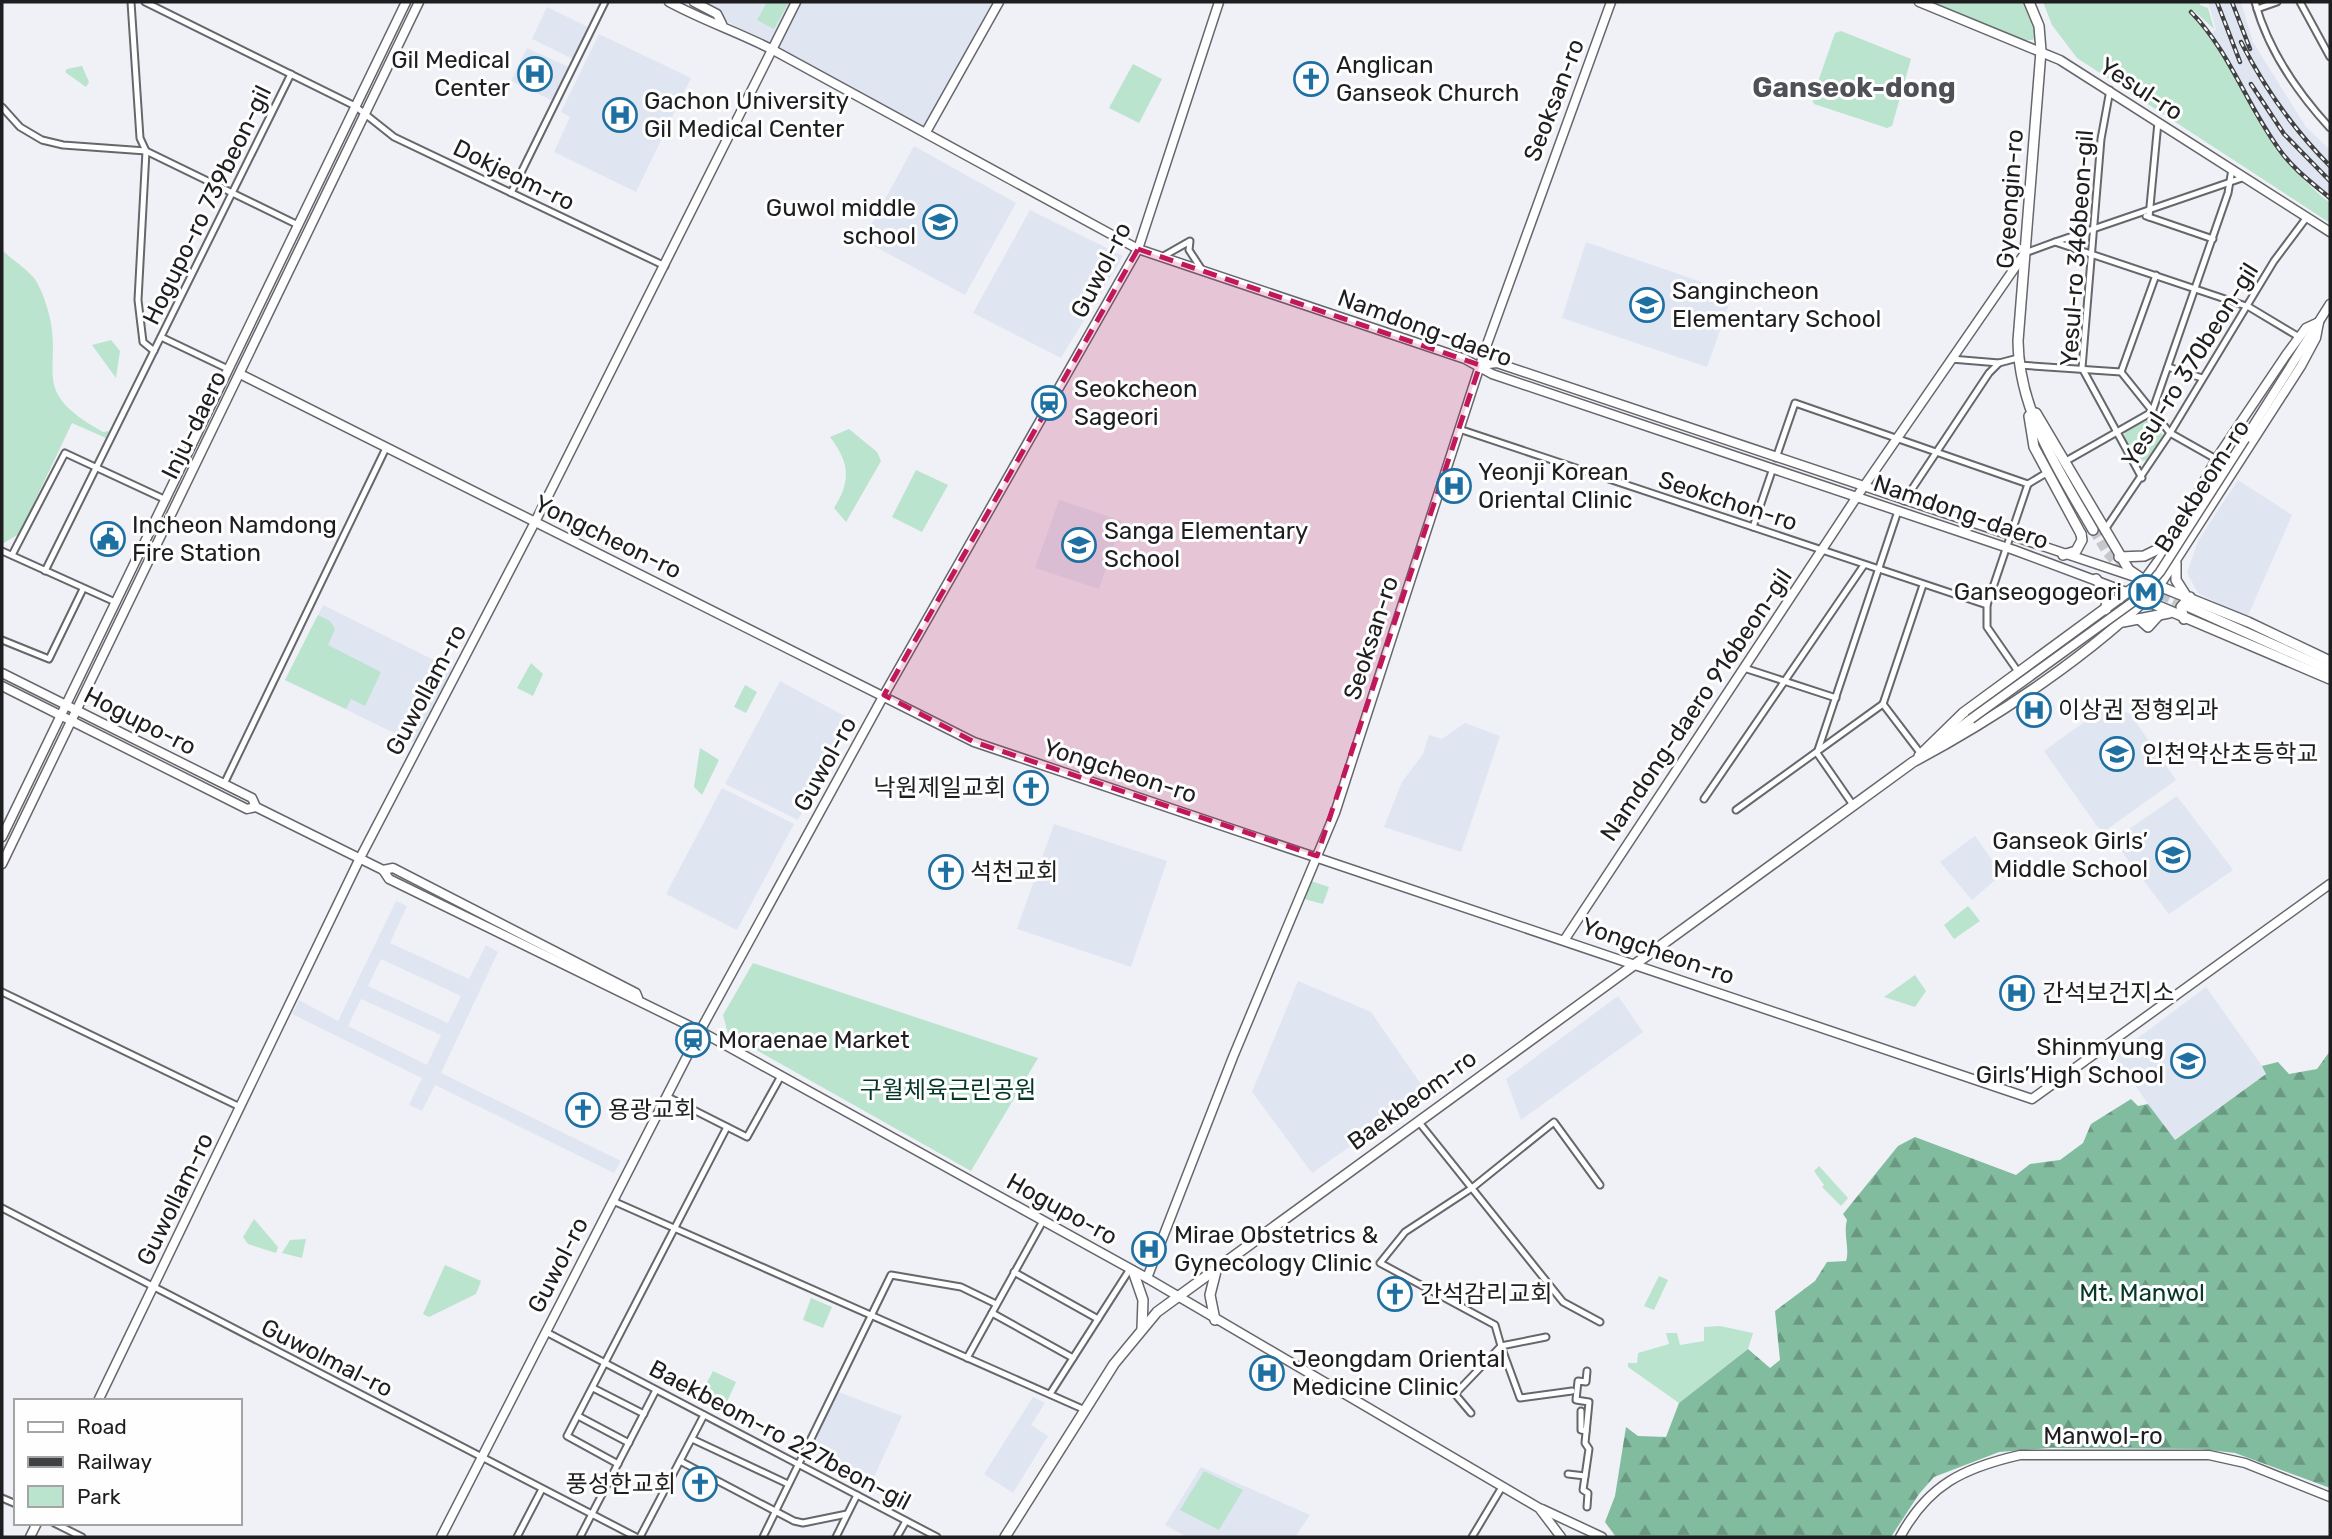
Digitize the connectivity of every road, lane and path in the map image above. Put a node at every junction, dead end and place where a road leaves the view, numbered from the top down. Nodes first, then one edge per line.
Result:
1 (131, 2) edge
2 (145, 2) edge
3 (406, 2) edge
4 (419, 2) edge
5 (605, 2) edge
6 (669, 2) edge
7 (694, 2) edge
8 (796, 2) edge
9 (999, 2) edge
10 (1219, 2) edge
11 (1611, 2) edge
12 (1919, 2) edge
13 (2029, 2) edge
14 (2255, 2) edge
15 (2277, 2) edge
16 (2301, 2) edge
17 (2257, 9) junction
18 (722, 24) junction
19 (773, 50) junction
20 (2041, 51) junction
21 (2330, 57) edge
22 (292, 74) junction
23 (2110, 90) junction
24 (355, 106) junction
25 (2, 107) edge
26 (2330, 114) edge
27 (364, 116) junction
28 (2158, 122) junction
29 (2325, 122) junction
30 (2330, 128) edge
31 (926, 132) junction
32 (146, 151) junction
33 (2232, 169) junction
34 (2245, 177) junction
35 (2230, 184) junction
36 (232, 193) junction
37 (512, 193) junction
38 (2149, 214) junction
39 (2307, 218) junction
40 (298, 225) junction
41 (2093, 229) junction
42 (2330, 232) edge
43 (2213, 239) junction
44 (2056, 242) junction
45 (1138, 249) junction
46 (2025, 253) junction
47 (2091, 253) junction
48 (1162, 257) junction
49 (665, 266) junction
50 (1202, 270) junction
51 (2156, 275) junction
52 (2196, 288) junction
53 (2330, 304) edge
54 (2249, 307) junction
55 (2319, 322) junction
56 (161, 337) junction
57 (2299, 337) junction
58 (154, 351) junction
59 (1951, 359) junction
60 (2019, 362) junction
61 (1999, 363) junction
62 (1480, 365) junction
63 (2168, 367) junction
64 (228, 369) junction
65 (2082, 370) junction
66 (2121, 372) junction
67 (240, 374) junction
68 (2202, 378) junction
69 (2026, 400) junction
70 (2152, 412) junction
71 (1459, 429) junction
72 (2116, 432) junction
73 (2170, 433) junction
74 (1898, 437) junction
75 (386, 448) junction
76 (1938, 452) junction
77 (1776, 458) junction
78 (2216, 459) junction
79 (2066, 461) junction
80 (97, 467) junction
81 (1773, 468) junction
82 (2048, 472) junction
83 (2142, 478) junction
84 (2028, 484) junction
85 (1860, 492) junction
86 (164, 499) junction
87 (1905, 501) junction
88 (1898, 511) junction
89 (535, 522) junction
90 (1753, 527) junction
91 (2099, 528) junction
92 (2081, 534) junction
93 (2009, 537) junction
94 (2171, 543) junction
95 (2006, 547) junction
96 (1822, 550) junction
97 (2, 551) edge
98 (12, 555) junction
99 (2063, 555) junction
100 (2119, 557) junction
101 (2176, 563) junction
102 (1864, 565) junction
103 (1879, 570) junction
104 (45, 571) junction
105 (2096, 579) junction
106 (2144, 580) junction
107 (1923, 585) junction
108 (2160, 585) junction
109 (83, 589) junction
110 (2129, 593) junction
111 (2188, 600) junction
112 (2145, 601) junction
113 (114, 603) junction
114 (1987, 605) junction
115 (2106, 610) junction
116 (2169, 613) junction
117 (2184, 619) junction
118 (2122, 622) junction
119 (4, 641) edge
120 (2330, 661) edge
121 (1744, 668) junction
122 (2330, 670) edge
123 (2, 673) edge
124 (2019, 673) junction
125 (2330, 679) edge
126 (1784, 681) junction
127 (2, 686) edge
128 (884, 695) junction
129 (1836, 698) junction
130 (1884, 704) junction
131 (66, 705) junction
132 (76, 710) junction
133 (61, 716) junction
134 (71, 721) junction
135 (1817, 753) junction
136 (1921, 754) junction
137 (1913, 762) junction
138 (224, 784) junction
139 (1704, 799) dead end
140 (1853, 805) junction
141 (256, 807) junction
142 (1736, 810) dead end
143 (2, 837) edge
144 (1317, 856) junction
145 (360, 858) junction
146 (2, 863) edge
147 (2330, 884) edge
148 (1564, 939) junction
149 (1633, 964) junction
150 (2, 992) edge
151 (700, 1031) junction
152 (781, 1076) junction
153 (666, 1096) junction
154 (240, 1107) junction
155 (1418, 1121) junction
156 (727, 1127) junction
157 (1601, 1185) dead end
158 (1472, 1188) junction
159 (613, 1201) junction
160 (2, 1208) edge
161 (1043, 1221) junction
162 (673, 1228) junction
163 (1217, 1267) junction
164 (1131, 1270) junction
165 (1014, 1272) junction
166 (1147, 1278) junction
167 (154, 1288) junction
168 (1176, 1297) junction
169 (996, 1304) junction
170 (992, 1313) junction
171 (870, 1315) junction
172 (1098, 1319) junction
173 (1215, 1320) junction
174 (1600, 1322) dead end
175 (1142, 1329) junction
176 (546, 1332) junction
177 (1546, 1337) dead end
178 (1501, 1346) junction
179 (967, 1358) junction
180 (1073, 1358) junction
181 (606, 1364) junction
182 (1587, 1371) dead end
183 (593, 1388) junction
184 (656, 1390) junction
185 (1572, 1391) dead end
186 (1050, 1394) junction
187 (99, 1399) edge
188 (1085, 1410) junction
189 (1581, 1412) dead end
190 (1471, 1413) dead end
191 (644, 1414) junction
192 (704, 1415) junction
193 (578, 1416) junction
194 (1586, 1431) junction
195 (692, 1438) junction
196 (629, 1443) junction
197 (481, 1458) junction
198 (680, 1461) junction
199 (618, 1464) junction
200 (798, 1464) junction
201 (1568, 1474) dead end
202 (1586, 1476) junction
203 (788, 1485) junction
204 (1502, 1487) junction
205 (542, 1489) junction
206 (857, 1495) junction
207 (2330, 1497) edge
208 (1587, 1507) dead end
209 (1539, 1508) junction
210 (775, 1511) junction
211 (592, 1514) junction
212 (847, 1514) junction
213 (906, 1521) junction
214 (58, 1525) edge
215 (82, 1537) edge
216 (441, 1537) edge
217 (517, 1537) edge
218 (580, 1537) edge
219 (638, 1537) edge
220 (763, 1537) edge
221 (836, 1537) edge
222 (897, 1537) edge
223 (937, 1537) edge
224 (1005, 1537) edge
225 (1472, 1537) edge
226 (1561, 1537) edge
227 (1602, 1537) edge
228 (1900, 1537) edge

1 - 32 street, Hogupo-ro 739beon-gil
2 - 22 street
3 - 24 main road, Inju-daero
4 - 27 main road, Inju-daero
5 - 37 street
6 - 18 main road, Namdong-daero
7 - 18 main road, Namdong-daero
8 - 19 main road, Guwollam-ro
9 - 31 main road
10 - 45 main road, Guwol-ro
11 - 62 main road, Seoksan-ro
12 - 20 main road, Yesul-ro
13 - 20 main road, Gyeongin-ro
14 - 17 street
15 - 17 street
16 - 21 street
17 - 29 street
18 - 19 main road, Namdong-daero
19 - 31 main road, Namdong-daero
19 - 49 main road, Guwollam-ro
20 - 23 main road, Yesul-ro
20 - 46 main road, Gyeongin-ro
22 - 24 street
22 - 36 street, Hogupo-ro 739beon-gil
23 - 28 main road, Yesul-ro
23 - 41 street, Yesul-ro 346beon-gil
24 - 27 street, Dokjeom-ro
24 - 40 main road, Inju-daero
25 - 32 street
26 - 29 street
27 - 37 street, Dokjeom-ro
27 - 67 main road, Inju-daero
28 - 33 main road, Yesul-ro
28 - 38 street
29 - 30 street
31 - 45 main road, Namdong-daero
32 - 36 street
32 - 58 street, Hogupo-ro 739beon-gil
33 - 34 main road, Yesul-ro
33 - 35 street
34 - 35 street
34 - 39 main road, Yesul-ro
35 - 38 street
35 - 43 street
36 - 40 street
36 - 56 street, Hogupo-ro 739beon-gil
37 - 49 street, Dokjeom-ro
38 - 41 street
38 - 43 street
39 - 42 main road, Yesul-ro
39 - 54 street, Yesul-ro 370beon-gil
40 - 64 main road, Inju-daero
41 - 44 street
41 - 47 street, Yesul-ro 346beon-gil
43 - 52 street
44 - 46 street
44 - 47 street
45 - 48 main road, Namdong-daero
45 - 128 main road, Guwol-ro
46 - 59 main road, Namdong-daero 916beon-gil
46 - 60 main road, Gyeongin-ro
47 - 51 street
47 - 65 street, Yesul-ro 346beon-gil
48 - 50 main road, Namdong-daero
48 - 50 street
49 - 89 main road, Guwollam-ro
50 - 62 main road, Namdong-daero
51 - 52 street
51 - 66 street
52 - 54 street
52 - 63 street
53 - 55 main road, Baekbeom-ro
54 - 57 street
54 - 68 street, Yesul-ro 370beon-gil
55 - 57 main road, Baekbeom-ro
55 - 101 main road, Baekbeom-ro
55 - 137 main road, Baekbeom-ro, bridge
56 - 58 street, Hogupo-ro 739beon-gil
56 - 64 street
57 - 78 main road, Baekbeom-ro
58 - 80 street, Hogupo-ro 739beon-gil
59 - 61 street
59 - 74 main road, Namdong-daero 916beon-gil
60 - 61 street
60 - 65 street
60 - 69 main road, Gyeongin-ro
61 - 76 street
62 - 71 main road, Seoksan-ro
62 - 77 main road
62 - 81 main road, Namdong-daero
63 - 68 street
63 - 70 street
64 - 86 main road, Inju-daero
65 - 66 street
65 - 72 street, Yesul-ro 346beon-gil
66 - 70 street
67 - 75 main road, Yongcheon-ro
67 - 132 main road, Inju-daero
68 - 73 street, Yesul-ro 370beon-gil
69 - 79 main road, Gyeongin-ro
69 - 82 main road, Gyeongin-ro
69 - 91 main road, Gyeongin-ro
70 - 72 street
70 - 73 street
71 - 90 street, Seokchon-ro
71 - 144 main road, Seoksan-ro
72 - 79 street
72 - 83 street, Yesul-ro 346beon-gil
73 - 78 street
73 - 83 street, Yesul-ro 370beon-gil
74 - 76 street
74 - 77 street
74 - 85 main road, Namdong-daero 916beon-gil
75 - 89 main road, Yongcheon-ro
75 - 138 street
76 - 84 street
76 - 87 street
77 - 85 main road
78 - 94 main road, Baekbeom-ro
79 - 91 main road, Gyeongin-ro
80 - 86 street
80 - 98 street
80 - 104 street, Hogupo-ro 739beon-gil
81 - 85 main road, Namdong-daero
81 - 90 street
82 - 84 street
82 - 92 main road, Gyeongin-ro
83 - 91 street, Yesul-ro 370beon-gil
84 - 93 street
85 - 87 main road
85 - 88 main road, Namdong-daero
85 - 96 main road, Namdong-daero 916beon-gil
86 - 113 main road, Inju-daero
87 - 93 main road
88 - 95 main road, Namdong-daero
88 - 103 street
89 - 128 main road, Yongcheon-ro
89 - 145 main road, Guwollam-ro
90 - 96 street, Seokchon-ro
91 - 92 main road
91 - 100 main road, Gyeongin-ro
92 - 99 main road
93 - 95 street
93 - 99 main road
94 - 100 main road
94 - 106 main road, Baekbeom-ro
95 - 105 main road, Namdong-daero
95 - 114 street
96 - 102 street, Seokchon-ro
96 - 121 main road, Namdong-daero 916beon-gil
97 - 98 street
98 - 104 street
99 - 106 main road
100 - 106 main road, Gyeongin-ro
101 - 108 main road, Baekbeom-ro
101 - 111 main road
102 - 103 street, Seokchon-ro
102 - 126 street
103 - 107 street, Seokchon-ro
103 - 129 street
104 - 109 street
105 - 110 main road, Namdong-daero
105 - 115 main road
106 - 108 main road
106 - 110 main road, Baekbeom-ro
107 - 114 street, Seokchon-ro
107 - 130 street
108 - 111 main road
108 - 112 main road, Baekbeom-ro
109 - 113 street
109 - 119 street
110 - 112 main road, Namdong-daero
110 - 115 main road, Baekbeom-ro
111 - 117 main road
111 - 120 main road
111 - 122 main road
112 - 116 main road, Namdong-daero
112 - 118 main road, Baekbeom-ro
113 - 131 main road, Inju-daero
114 - 124 street
115 - 124 main road, Baekbeom-ro
116 - 117 main road, Namdong-daero
116 - 118 main road
117 - 125 main road, Namdong-daero
118 - 137 main road, Baekbeom-ro
121 - 126 street
121 - 148 main road, Namdong-daero 916beon-gil
123 - 131 main road, Hogupo-ro
124 - 136 main road, Baekbeom-ro
126 - 129 street
126 - 139 street
127 - 133 main road, Hogupo-ro
128 - 144 main road, Yongcheon-ro
128 - 151 main road, Guwol-ro
129 - 135 street
130 - 135 street
130 - 136 street
131 - 132 main road, Hogupo-ro
131 - 133 main road, Inju-daero
132 - 134 main road, Inju-daero
132 - 138 main road, Hogupo-ro
133 - 134 main road, Hogupo-ro
133 - 143 main road, Inju-daero
134 - 141 main road, Hogupo-ro
134 - 146 main road, Inju-daero
135 - 140 street
135 - 142 street
136 - 137 main road, Baekbeom-ro
137 - 140 main road, Baekbeom-ro
138 - 141 main road, Hogupo-ro
140 - 149 main road, Baekbeom-ro
141 - 145 main road, Hogupo-ro
144 - 148 main road, Yongcheon-ro
144 - 166 main road, Seoksan-ro
145 - 151 main road, Hogupo-ro
145 - 154 main road, Guwollam-ro
147 - 149 main road, Yongcheon-ro
148 - 149 main road, Yongcheon-ro
149 - 155 main road, Baekbeom-ro
150 - 154 street
151 - 152 main road, Hogupo-ro
151 - 153 main road, Guwol-ro
152 - 156 street
152 - 161 main road, Hogupo-ro
153 - 156 street
153 - 159 main road, Guwol-ro
154 - 167 main road, Guwollam-ro
155 - 158 street
155 - 163 main road, Baekbeom-ro
156 - 162 street
157 - 158 street
158 - 174 street
158 - 178 street
159 - 162 street
159 - 176 main road, Guwol-ro
160 - 167 street, Guwolmal-ro
161 - 164 main road, Hogupo-ro
161 - 165 street
162 - 171 street
162 - 181 street
163 - 168 main road, Baekbeom-ro
163 - 173 main road
164 - 166 main road, Hogupo-ro
164 - 172 street
164 - 175 main road
165 - 169 street
165 - 172 street
166 - 168 main road, Hogupo-ro
167 - 187 main road, Guwollam-ro
167 - 197 street, Guwolmal-ro
168 - 173 main road, Hogupo-ro
168 - 175 main road, Baekbeom-ro
169 - 170 street
169 - 171 street
170 - 179 street
170 - 180 street
171 - 179 street
171 - 200 street
172 - 180 street
173 - 204 main road, Hogupo-ro
175 - 188 main road, Baekbeom-ro
176 - 181 street, Baekbeom-ro 227beon-gil
176 - 197 main road, Guwol-ro
177 - 178 street
178 - 185 street
178 - 190 street
179 - 186 street
180 - 186 street
181 - 183 street
181 - 184 street, Baekbeom-ro 227beon-gil
182 - 194 street
183 - 191 street
183 - 193 street
184 - 191 street
184 - 192 street, Baekbeom-ro 227beon-gil
186 - 188 street
188 - 224 main road, Baekbeom-ro
189 - 194 street
191 - 196 street
192 - 195 street
192 - 200 street, Baekbeom-ro 227beon-gil
193 - 196 street
193 - 199 street
194 - 202 street
195 - 198 street
195 - 203 street
196 - 199 street
197 - 205 street, Guwolmal-ro
197 - 216 main road, Guwol-ro
198 - 210 street
198 - 219 street
199 - 211 street
200 - 203 street
200 - 206 street, Baekbeom-ro 227beon-gil
201 - 202 street
202 - 208 street
203 - 210 street
204 - 209 main road, Hogupo-ro
204 - 225 street
205 - 211 street, Guwolmal-ro
205 - 217 street
206 - 212 street
206 - 213 street, Baekbeom-ro 227beon-gil
207 - 228 main road, Manwol-ro
209 - 226 main road, Hogupo-ro
209 - 227 main road
210 - 212 street
210 - 220 street
211 - 218 street
211 - 219 street, Guwolmal-ro
212 - 221 street
213 - 222 street
213 - 223 street, Baekbeom-ro 227beon-gil
214 - 215 street

